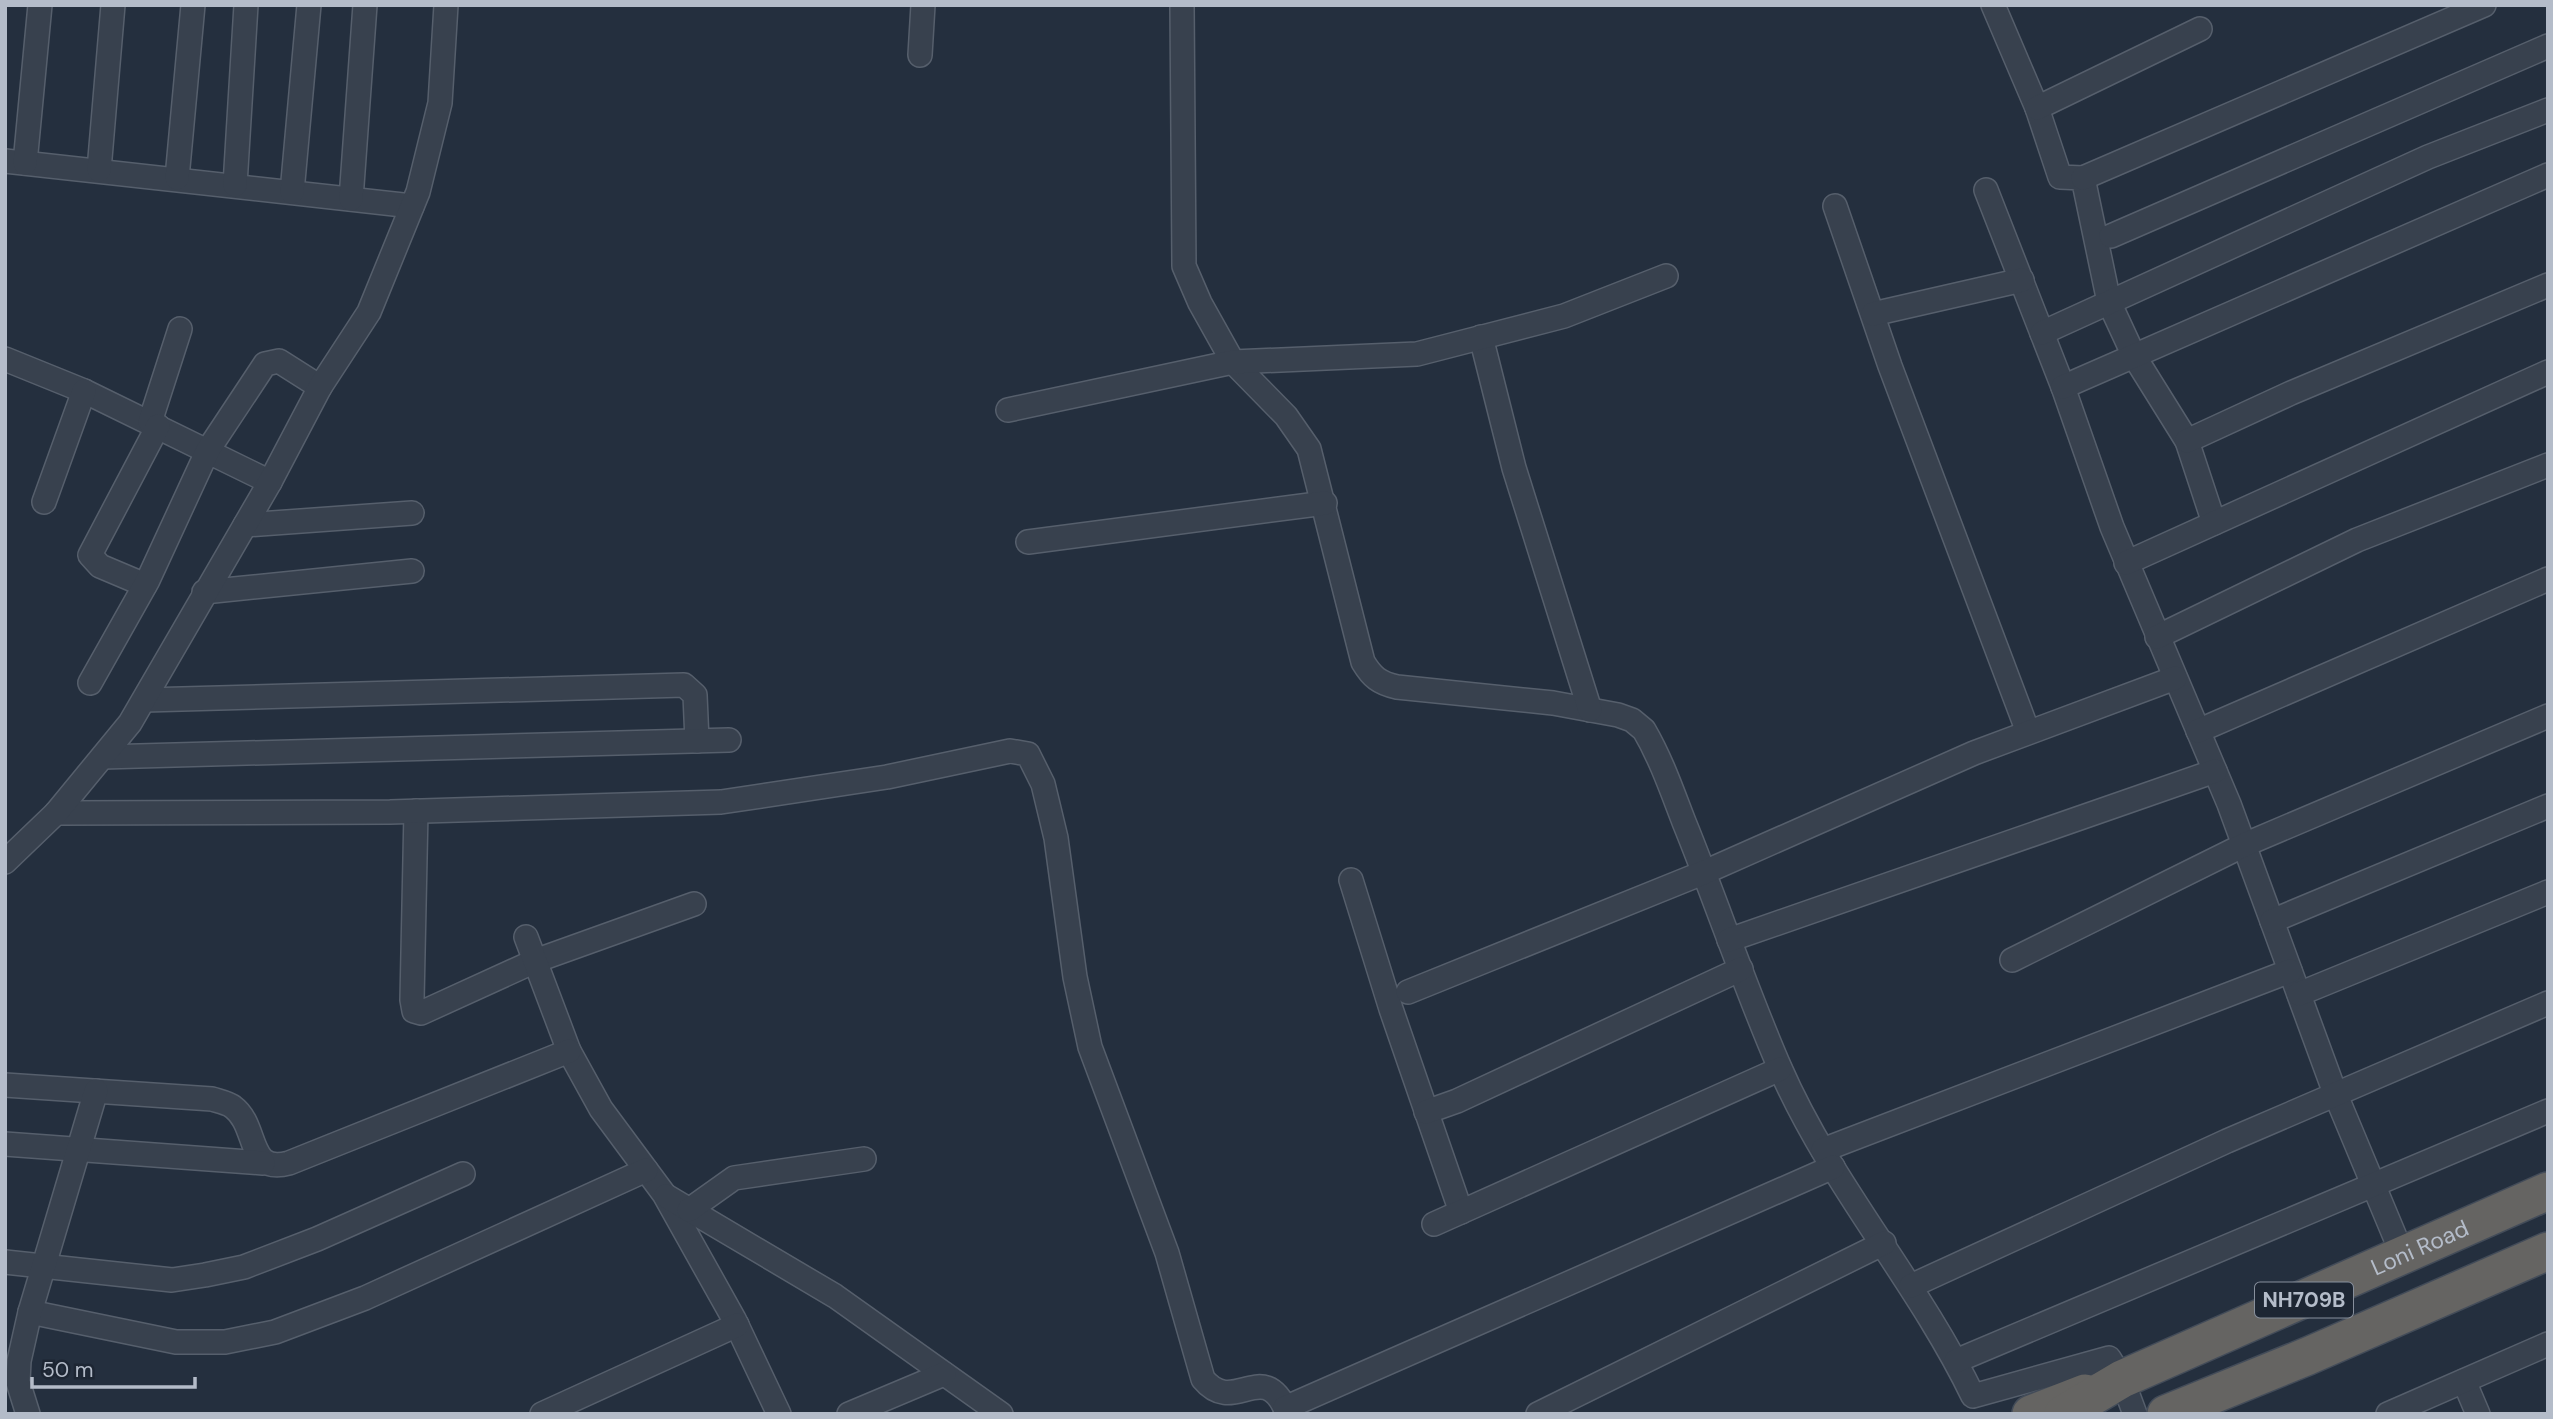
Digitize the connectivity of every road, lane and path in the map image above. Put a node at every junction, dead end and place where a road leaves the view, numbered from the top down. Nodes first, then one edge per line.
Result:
1 (40, 5) edge
2 (113, 5) edge
3 (193, 5) edge
4 (246, 5) edge
5 (309, 5) edge
6 (365, 5) edge
7 (446, 5) edge
8 (923, 5) edge
9 (1182, 5) edge
10 (1993, 5) edge
11 (2484, 5) edge
12 (2200, 29) dead end
13 (2548, 47) edge
14 (920, 55) dead end
15 (2037, 108) junction
16 (2548, 110) edge
17 (15, 162) edge
18 (99, 170) junction
19 (2548, 175) edge
20 (177, 178) junction
21 (2083, 178) junction
22 (235, 185) junction
23 (1986, 190) dead end
24 (292, 192) junction
25 (351, 199) junction
26 (412, 206) junction
27 (1835, 206) dead end
28 (2111, 236) dead end
29 (1666, 276) dead end
30 (2022, 280) junction
31 (2548, 285) edge
32 (2109, 303) junction
33 (1873, 314) junction
34 (180, 329) dead end
35 (2042, 333) junction
36 (1481, 337) junction
37 (2134, 356) junction
38 (5, 359) edge
39 (1233, 362) junction
40 (2548, 372) edge
41 (320, 387) junction
42 (2063, 387) junction
43 (84, 391) junction
44 (1008, 410) dead end
45 (154, 424) junction
46 (2187, 441) junction
47 (208, 450) junction
48 (2548, 465) edge
49 (270, 482) junction
50 (44, 502) dead end
51 (1325, 503) junction
52 (412, 513) dead end
53 (2214, 523) junction
54 (245, 525) junction
55 (1028, 542) dead end
56 (2126, 563) junction
57 (412, 571) dead end
58 (2548, 579) edge
59 (145, 585) junction
60 (204, 592) junction
61 (2157, 638) junction
62 (2175, 678) junction
63 (90, 683) dead end
64 (145, 700) junction
65 (1590, 710) junction
66 (2548, 716) edge
67 (2198, 731) junction
68 (2028, 732) junction
69 (729, 740) dead end
70 (697, 741) junction
71 (103, 757) junction
72 (2215, 771) junction
73 (2548, 806) edge
74 (416, 811) junction
75 (56, 813) junction
76 (2244, 845) junction
77 (5, 862) edge
78 (1704, 872) junction
79 (1351, 880) dead end
80 (2548, 892) edge
81 (694, 904) dead end
82 (2272, 921) junction
83 (526, 937) dead end
84 (1729, 940) junction
85 (2012, 960) dead end
86 (535, 961) junction
87 (1741, 969) junction
88 (2290, 971) junction
89 (1408, 992) dead end
90 (2299, 994) junction
91 (2548, 1003) edge
92 (569, 1051) junction
93 (1780, 1069) junction
94 (5, 1085) edge
95 (96, 1091) junction
96 (2335, 1093) junction
97 (2548, 1111) edge
98 (1426, 1112) junction
99 (5, 1144) edge
100 (78, 1151) junction
101 (1828, 1158) junction
102 (864, 1159) dead end
103 (263, 1163) junction
104 (646, 1170) junction
105 (463, 1174) dead end
106 (2374, 1185) junction
107 (2548, 1191) edge
108 (664, 1194) junction
109 (690, 1210) junction
110 (1461, 1212) junction
111 (1434, 1224) dead end
112 (1884, 1242) junction
113 (2548, 1251) edge
114 (2403, 1256) junction
115 (5, 1262) edge
116 (44, 1267) junction
117 (1911, 1286) junction
118 (30, 1312) junction
119 (737, 1325) junction
120 (2548, 1344) edge
121 (1956, 1361) junction
122 (944, 1374) junction
123 (2122, 1379) junction
124 (2464, 1381) junction
125 (1287, 1411) edge
126 (28, 1414) edge
127 (542, 1414) edge
128 (779, 1414) edge
129 (849, 1414) edge
130 (1000, 1414) edge
131 (1538, 1414) edge
132 (2031, 1414) edge
133 (2063, 1414) edge
134 (2135, 1414) edge
135 (2166, 1414) edge
136 (2388, 1414) edge
137 (2478, 1414) edge

1 - 17 street
2 - 18 street
3 - 20 street
4 - 22 street
5 - 24 street
6 - 25 street
7 - 26 street
8 - 14 street
9 - 39 street
10 - 15 street
11 - 21 street
12 - 15 street
13 - 28 street
15 - 21 street
16 - 32 street
17 - 18 street
18 - 20 street
19 - 37 street
20 - 22 street
21 - 32 street
22 - 24 street
23 - 30 street
24 - 25 street
25 - 26 street
26 - 41 street
27 - 33 street
29 - 36 street
30 - 33 street
30 - 35 street
31 - 46 street
32 - 35 street
32 - 37 street
33 - 68 street
34 - 45 street
35 - 42 street
36 - 39 street
36 - 65 street
37 - 42 street
37 - 46 street
38 - 43 street
39 - 44 street
39 - 51 street
40 - 53 street
41 - 47 street
41 - 49 street
42 - 56 street
43 - 45 street
43 - 50 street
45 - 47 street
45 - 59 street
46 - 53 street
47 - 49 street
47 - 59 street
48 - 61 street
49 - 54 street
51 - 55 street
51 - 65 street
52 - 54 street
53 - 56 street
54 - 60 street
56 - 61 street
57 - 60 street
58 - 67 street
59 - 63 street
60 - 64 street
61 - 62 street
62 - 67 street
62 - 68 street
64 - 70 street
64 - 71 street
65 - 78 street
66 - 76 street
67 - 72 street
68 - 78 street
69 - 70 street
70 - 71 street
71 - 75 street
72 - 76 street
72 - 84 street
73 - 82 street
74 - 75 street
74 - 86 street
74 - 125 street
75 - 77 street
76 - 82 street
76 - 85 street
78 - 84 street
78 - 89 street
79 - 98 street
80 - 90 street
81 - 86 street
82 - 88 street
83 - 86 street
84 - 87 street
86 - 92 street
87 - 93 street
87 - 98 street
88 - 90 street
88 - 101 street
90 - 96 street
91 - 96 street
92 - 103 street
92 - 104 street
93 - 101 street
93 - 110 street
94 - 95 street
95 - 100 street
95 - 103 street
96 - 106 street
96 - 117 street
97 - 106 street
98 - 110 street
99 - 100 street
100 - 103 street
100 - 116 street
101 - 112 street
101 - 125 street
102 - 109 street
104 - 108 street
104 - 118 street
105 - 116 street
106 - 114 street
106 - 121 street
107 - 114 highway, Loni Road / NH709B
108 - 109 street
108 - 119 street
109 - 122 street
110 - 111 street
112 - 117 street
112 - 131 street
113 - 135 highway, NH709B
114 - 123 highway, Loni Road / NH709B
115 - 116 street
116 - 118 street
117 - 121 street
118 - 126 street
119 - 127 street
119 - 128 street
120 - 124 street
121 - 123 street
122 - 129 street
122 - 130 street
123 - 132 highway, NH709B
123 - 133 highway, Loni Road / NH709B
123 - 134 street
124 - 136 street
124 - 137 street

